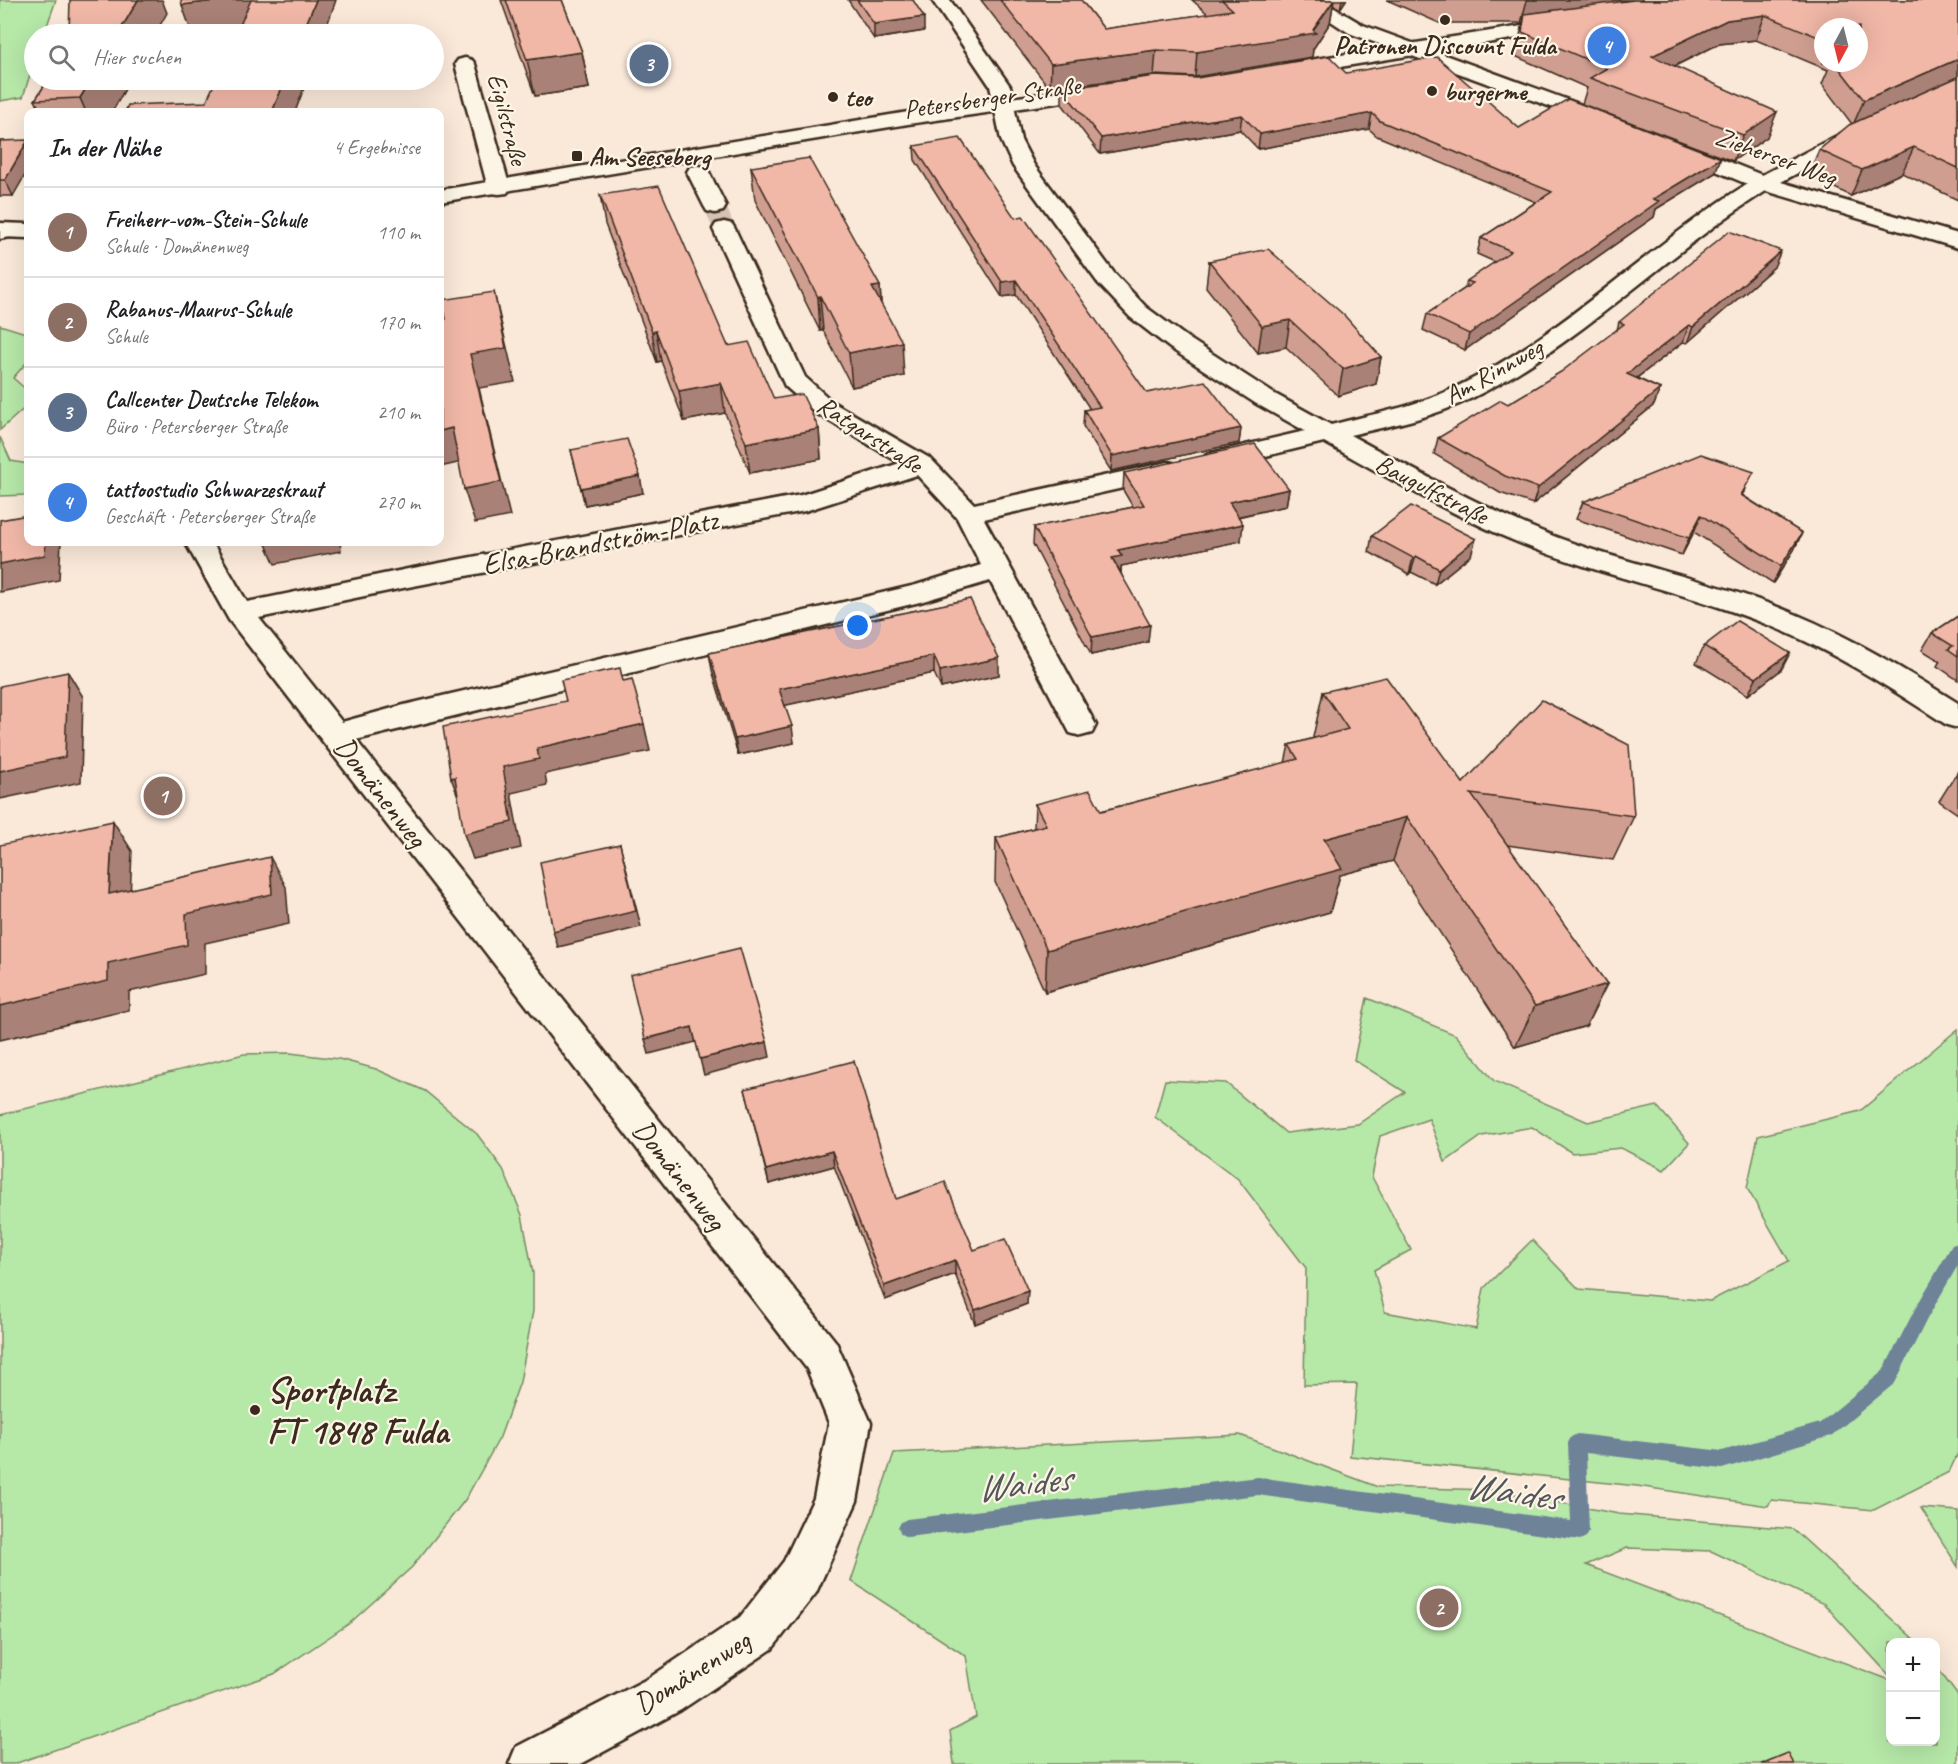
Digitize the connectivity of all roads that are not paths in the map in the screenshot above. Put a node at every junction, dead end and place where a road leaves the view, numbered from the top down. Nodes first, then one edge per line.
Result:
1 (941, 0) edge
2 (1308, 0) edge
3 (1581, 22) edge
4 (1410, 50) junction
5 (465, 64) dead end
6 (1275, 72) edge
7 (1128, 87) edge
8 (1113, 108) edge
9 (1006, 114) junction
10 (1882, 121) edge
11 (1624, 127) edge
12 (1657, 140) edge
13 (698, 172) junction
14 (1763, 183) junction
15 (499, 188) junction
16 (444, 195) edge
17 (444, 213) edge
18 (1958, 242) edge
19 (1327, 433) junction
20 (922, 465) junction
21 (968, 514) junction
22 (201, 546) edge
23 (999, 569) junction
24 (239, 613) junction
25 (1958, 717) edge
26 (1081, 725) dead end
27 (336, 735) junction
28 (533, 1764) edge

1 - 9 street
2 - 4 street
3 - 4 street
4 - 6 street
4 - 11 street
5 - 15 street, Eigilstraße
7 - 9 street, Petersberger Straße
8 - 9 street, Petersberger Straße
9 - 13 street, Petersberger Straße
9 - 15 street, Petersberger Straße
9 - 19 street, Baugulfstraße
10 - 14 street, Am Rinnweg
12 - 14 street, Zieherser Weg
13 - 17 street, Petersberger Straße
13 - 20 street, Ratgarstraße
14 - 18 street, Zieherser Weg
14 - 19 street, Am Rinnweg
15 - 16 street, Petersberger Straße
19 - 21 street, Am Rinnweg
19 - 25 street, Baugulfstraße
20 - 21 street, Ratgarstraße
20 - 24 street, Elsa-Brandström-Platz
21 - 23 street, Ratgarstraße
22 - 24 street, Domänenweg
23 - 26 street, Ratgarstraße
23 - 27 street
24 - 27 street, Domänenweg
27 - 28 street, Domänenweg

